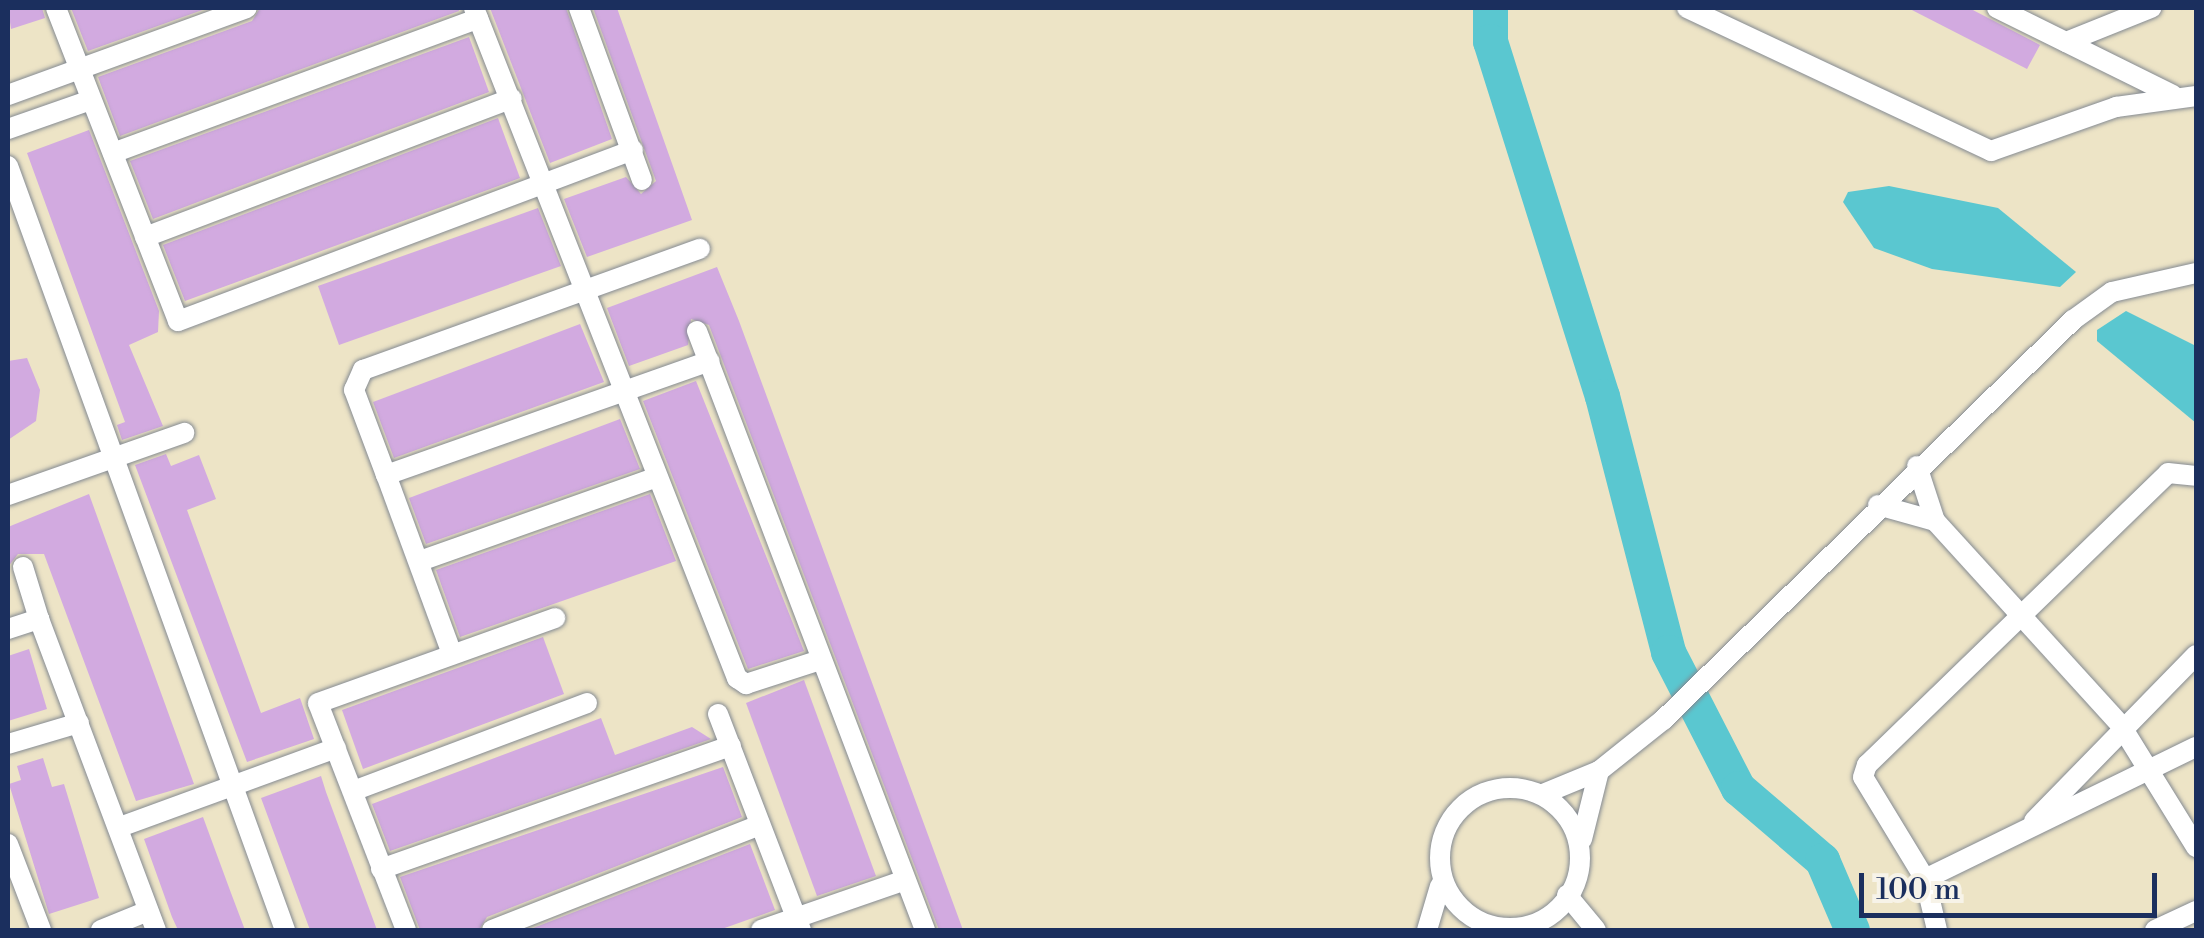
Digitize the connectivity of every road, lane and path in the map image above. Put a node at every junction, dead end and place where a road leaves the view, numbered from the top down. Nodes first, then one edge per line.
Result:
1 (56, 8) edge
2 (248, 8) edge
3 (578, 8) edge
4 (1687, 8) edge
5 (1996, 8) edge
6 (2151, 8) edge
7 (476, 13) edge
8 (2066, 42) junction
9 (80, 70) junction
10 (8, 95) edge
11 (2174, 95) junction
12 (2196, 96) edge
13 (512, 98) junction
14 (91, 100) junction
15 (8, 129) edge
16 (633, 150) junction
17 (113, 153) junction
18 (8, 166) edge
19 (542, 180) junction
20 (642, 180) dead end
21 (145, 237) junction
22 (700, 248) dead end
23 (2196, 272) edge
24 (582, 288) junction
25 (696, 331) dead end
26 (710, 361) junction
27 (620, 394) junction
28 (184, 433) dead end
29 (109, 457) junction
30 (1917, 466) junction
31 (386, 474) junction
32 (2196, 476) edge
33 (655, 478) junction
34 (8, 496) edge
35 (1878, 505) junction
36 (1935, 521) junction
37 (420, 560) junction
38 (23, 567) dead end
39 (2022, 610) junction
40 (555, 618) dead end
41 (39, 619) junction
42 (8, 629) edge
43 (452, 654) junction
44 (2196, 654) edge
45 (820, 660) junction
46 (587, 703) dead end
47 (718, 714) dead end
48 (79, 723) junction
49 (2120, 724) junction
50 (8, 744) edge
51 (731, 746) junction
52 (2196, 746) edge
53 (336, 748) junction
54 (2154, 767) junction
55 (1599, 771) junction
56 (234, 784) junction
57 (353, 791) junction
58 (1543, 794) junction
59 (760, 825) junction
60 (120, 827) junction
61 (2026, 830) junction
62 (1582, 839) junction
63 (2196, 847) edge
64 (8, 849) edge
65 (381, 869) junction
66 (1925, 879) junction
67 (905, 880) junction
68 (1440, 886) junction
69 (1567, 895) junction
70 (2191, 919) edge
71 (152, 921) edge
72 (798, 924) edge
73 (1479, 927) edge
74 (41, 930) edge
75 (101, 930) edge
76 (285, 930) edge
77 (406, 930) edge
78 (492, 930) edge
79 (762, 930) edge
80 (925, 930) edge
81 (1427, 930) edge
82 (1517, 930) edge
83 (1596, 930) edge
84 (1937, 930) edge
85 (2155, 930) edge

1 - 9 street
2 - 9 street
3 - 16 street
4 - 11 street
5 - 8 street
6 - 8 street
7 - 13 street
7 - 17 street
8 - 11 street
9 - 10 street
9 - 14 street
11 - 12 street
13 - 19 street
13 - 21 street
14 - 15 street
14 - 17 street
16 - 19 street
16 - 20 street
17 - 21 street
18 - 29 street
19 - 21 street
19 - 24 street
22 - 24 street
23 - 30 street
24 - 27 street
24 - 31 street
25 - 26 street
26 - 27 street
26 - 45 street
27 - 31 street
27 - 33 street
28 - 29 street
29 - 34 street
29 - 56 street
30 - 35 street
30 - 36 street
31 - 37 street
32 - 39 street
33 - 37 street
33 - 45 street
35 - 36 street
35 - 55 street
36 - 39 street
37 - 43 street
38 - 41 street
39 - 49 street
39 - 66 street
40 - 43 street
41 - 42 street
41 - 48 street
43 - 53 street
44 - 49 street
45 - 67 street
46 - 57 street
47 - 51 street
48 - 50 street
48 - 60 street
49 - 54 street
49 - 61 street
51 - 59 street
51 - 65 street
52 - 54 street
53 - 56 street
53 - 57 street
54 - 61 street
54 - 63 street
55 - 58 street
55 - 62 street
56 - 60 street
56 - 76 street
57 - 65 street
58 - 62 street
58 - 68 street
59 - 72 street
59 - 78 street
60 - 71 street
61 - 66 street
62 - 69 street
64 - 74 street
65 - 77 street
66 - 84 street
67 - 72 street
67 - 80 street
68 - 73 street
68 - 81 street
69 - 82 street
69 - 83 street
70 - 85 street
71 - 75 street
72 - 79 street
73 - 82 street

